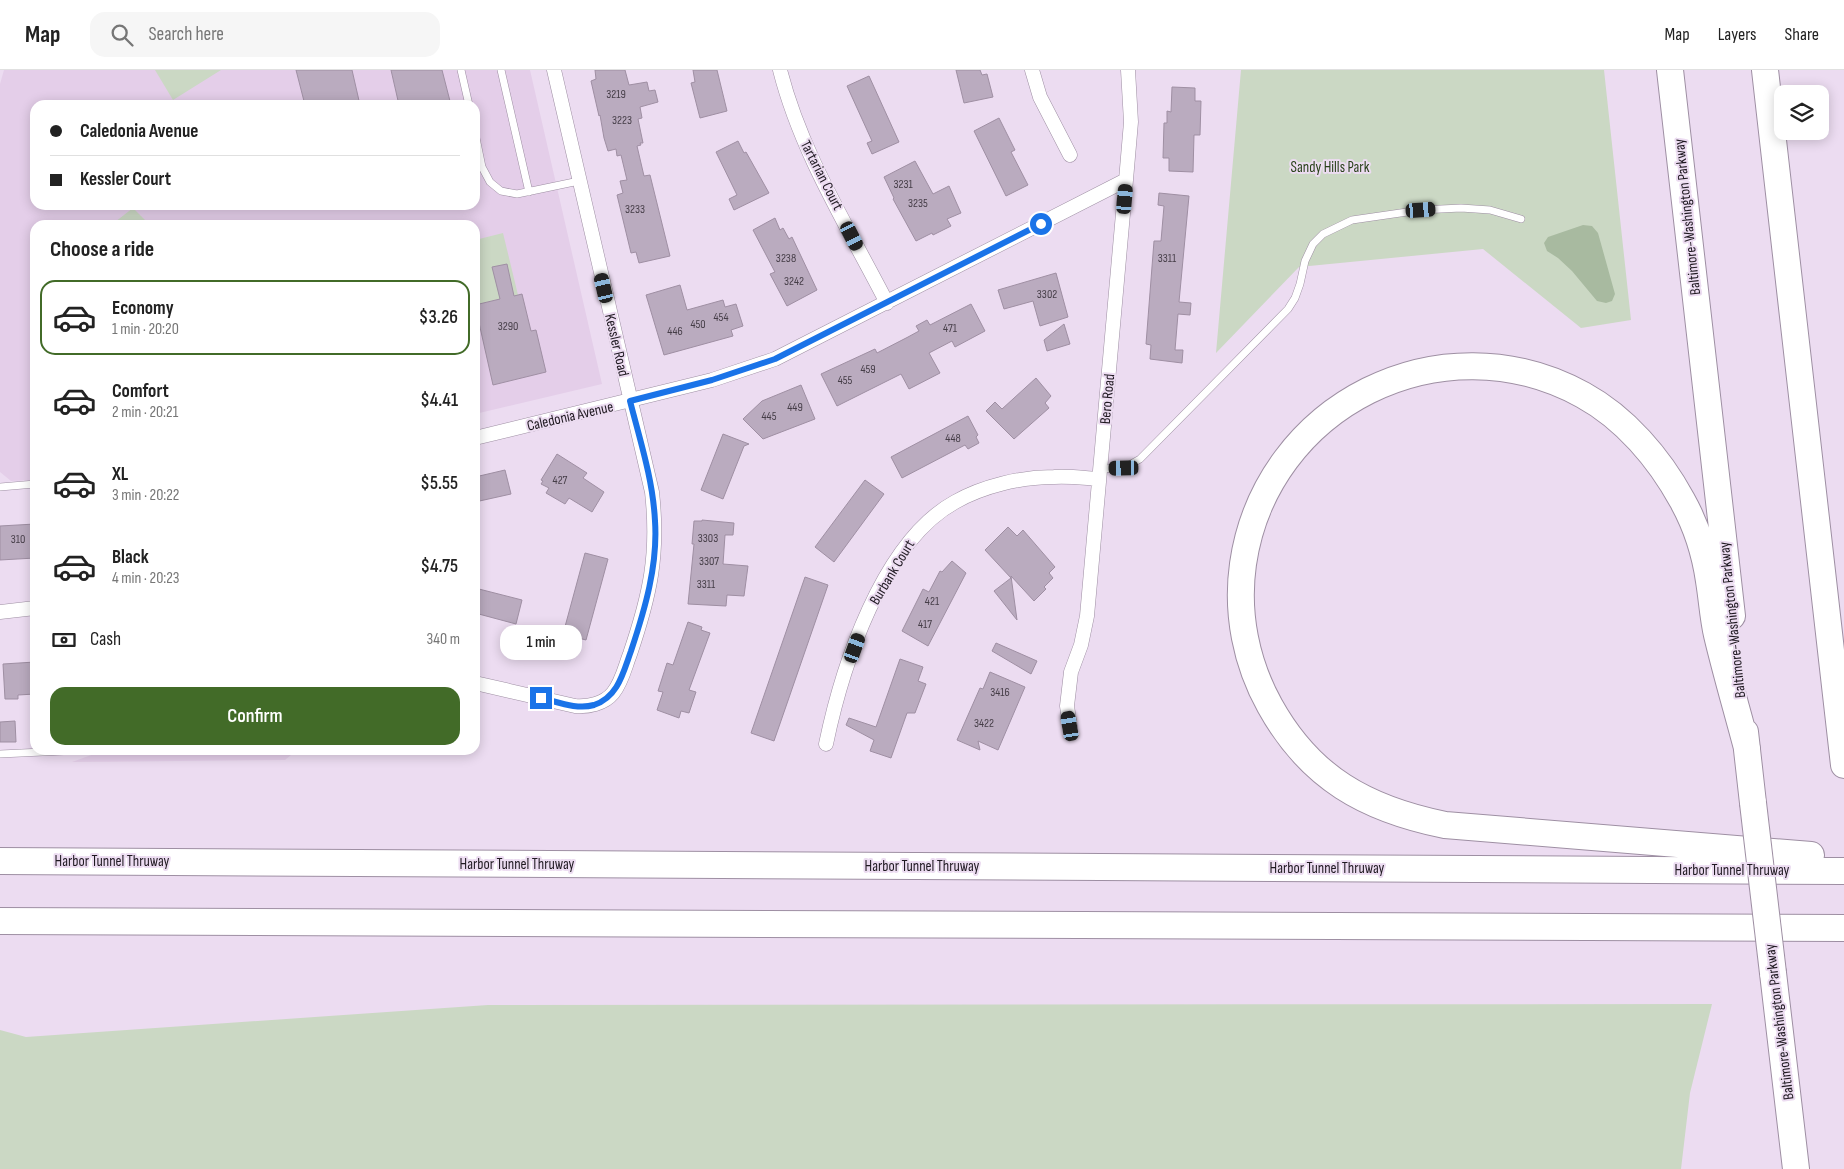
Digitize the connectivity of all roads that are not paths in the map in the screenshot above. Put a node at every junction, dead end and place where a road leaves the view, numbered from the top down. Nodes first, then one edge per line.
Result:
1 (461, 70) edge
2 (501, 70) edge
3 (554, 70) edge
4 (780, 70) edge
5 (1032, 70) edge
6 (1128, 70) edge
7 (1670, 70) edge
8 (1765, 70) edge
9 (468, 100) edge
10 (1070, 155) dead end
11 (480, 157) edge
12 (1126, 180) junction
13 (579, 181) junction
14 (529, 192) junction
15 (1522, 219) dead end
16 (887, 303) junction
17 (630, 401) junction
18 (480, 437) edge
19 (1100, 474) junction
20 (30, 484) edge
21 (0, 486) edge
22 (30, 609) edge
23 (0, 612) edge
24 (480, 684) edge
25 (1070, 726) dead end
26 (826, 744) dead end
27 (1747, 748) junction
28 (30, 753) edge
29 (0, 754) edge
30 (1844, 765) edge
31 (1844, 857) edge
32 (0, 861) edge
33 (1844, 871) edge
34 (0, 921) edge
35 (1844, 928) edge
36 (1796, 1169) edge

1 - 9 lane
2 - 14 lane
3 - 13 street, Kessler Road
4 - 16 street, Tartarian Court
5 - 10 street
6 - 12 street, Bero Road
7 - 27 highway, Baltimore-Washington Parkway
8 - 30 highway
11 - 14 lane
12 - 16 street, Caledonia Avenue
12 - 19 street, Bero Road
13 - 14 lane
13 - 17 street, Kessler Road
15 - 19 lane
16 - 17 street, Caledonia Avenue
17 - 18 street, Caledonia Avenue
17 - 24 street, Kessler Road
19 - 25 street, Bero Road
19 - 26 street, Burbank Court
20 - 21 lane
22 - 23 street
27 - 31 highway
27 - 36 highway, Baltimore-Washington Parkway, bridge
28 - 29 lane
32 - 33 highway, Harbor Tunnel Thruway
34 - 35 highway

